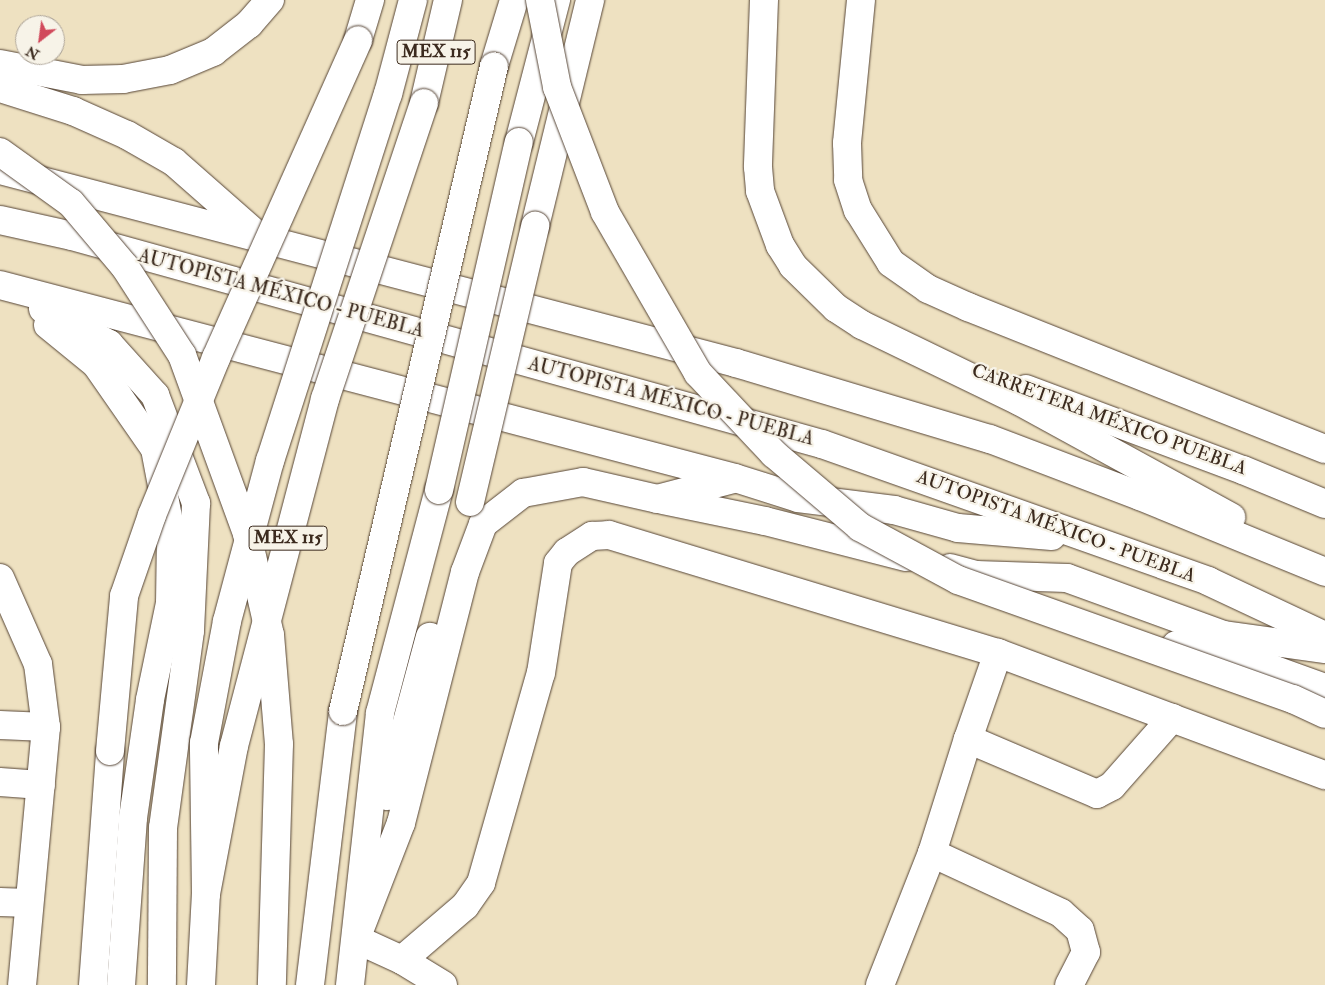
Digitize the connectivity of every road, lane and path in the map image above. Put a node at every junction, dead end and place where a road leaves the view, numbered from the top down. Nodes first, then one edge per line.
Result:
1 (270, 0) edge
2 (370, 0) edge
3 (413, 0) edge
4 (448, 0) edge
5 (514, 0) edge
6 (540, 0) edge
7 (556, 0) edge
8 (590, 0) edge
9 (764, 0) edge
10 (861, 0) edge
11 (0, 64) edge
12 (0, 88) edge
13 (0, 152) edge
14 (0, 170) edge
15 (0, 220) edge
16 (261, 239) junction
17 (0, 286) edge
18 (891, 340) junction
19 (990, 438) junction
20 (1325, 449) edge
21 (1123, 458) junction
22 (735, 478) junction
23 (657, 499) junction
24 (1325, 505) edge
25 (1089, 539) junction
26 (1325, 566) edge
27 (1325, 572) edge
28 (976, 575) junction
29 (0, 578) edge
30 (7, 606) edge
31 (1325, 636) edge
32 (1325, 649) edge
33 (998, 653) junction
34 (1325, 688) edge
35 (1325, 714) edge
36 (1172, 718) junction
37 (0, 725) edge
38 (46, 728) junction
39 (968, 739) junction
40 (1325, 775) edge
41 (0, 782) edge
42 (40, 784) junction
43 (932, 853) junction
44 (206, 894) junction
45 (0, 902) edge
46 (29, 903) junction
47 (356, 939) junction
48 (402, 960) junction
49 (22, 985) edge
50 (93, 985) edge
51 (121, 985) edge
52 (162, 985) edge
53 (201, 985) edge
54 (272, 985) edge
55 (310, 985) edge
56 (350, 985) edge
57 (444, 985) edge
58 (880, 985) edge
59 (1069, 985) edge

1 - 11 main road
2 - 50 main road, bridge
3 - 44 main road, bridge
4 - 44 main road, MEX 115, bridge
5 - 55 main road, MEX 115, bridge
6 - 35 main road, bridge
7 - 47 main road, bridge
8 - 47 main road, bridge
9 - 18 main road
10 - 20 main road
12 - 16 main road
13 - 54 main road, bridge
14 - 16 main road
15 - 25 main road, AUTOPISTA MÉXICO - PUEBLA
16 - 19 main road
17 - 22 main road
17 - 51 main road
17 - 52 main road
18 - 21 main road
18 - 24 main road, CARRETERA MÉXICO PUEBLA
19 - 21 main road
19 - 27 main road
21 - 24 main road
21 - 26 main road
22 - 23 main road
22 - 25 main road
23 - 28 main road
23 - 47 main road
25 - 31 main road, AUTOPISTA MÉXICO - PUEBLA
28 - 32 main road
28 - 34 main road
29 - 30 main road
30 - 38 main road
33 - 36 main road
33 - 39 main road
33 - 48 main road
36 - 39 main road
36 - 40 main road
37 - 38 main road
38 - 42 main road
39 - 43 main road
41 - 42 main road
42 - 46 main road
43 - 58 main road
43 - 59 main road
44 - 53 main road, MEX 115, bridge
45 - 46 main road
46 - 49 main road
47 - 48 main road
47 - 56 main road
48 - 57 main road

